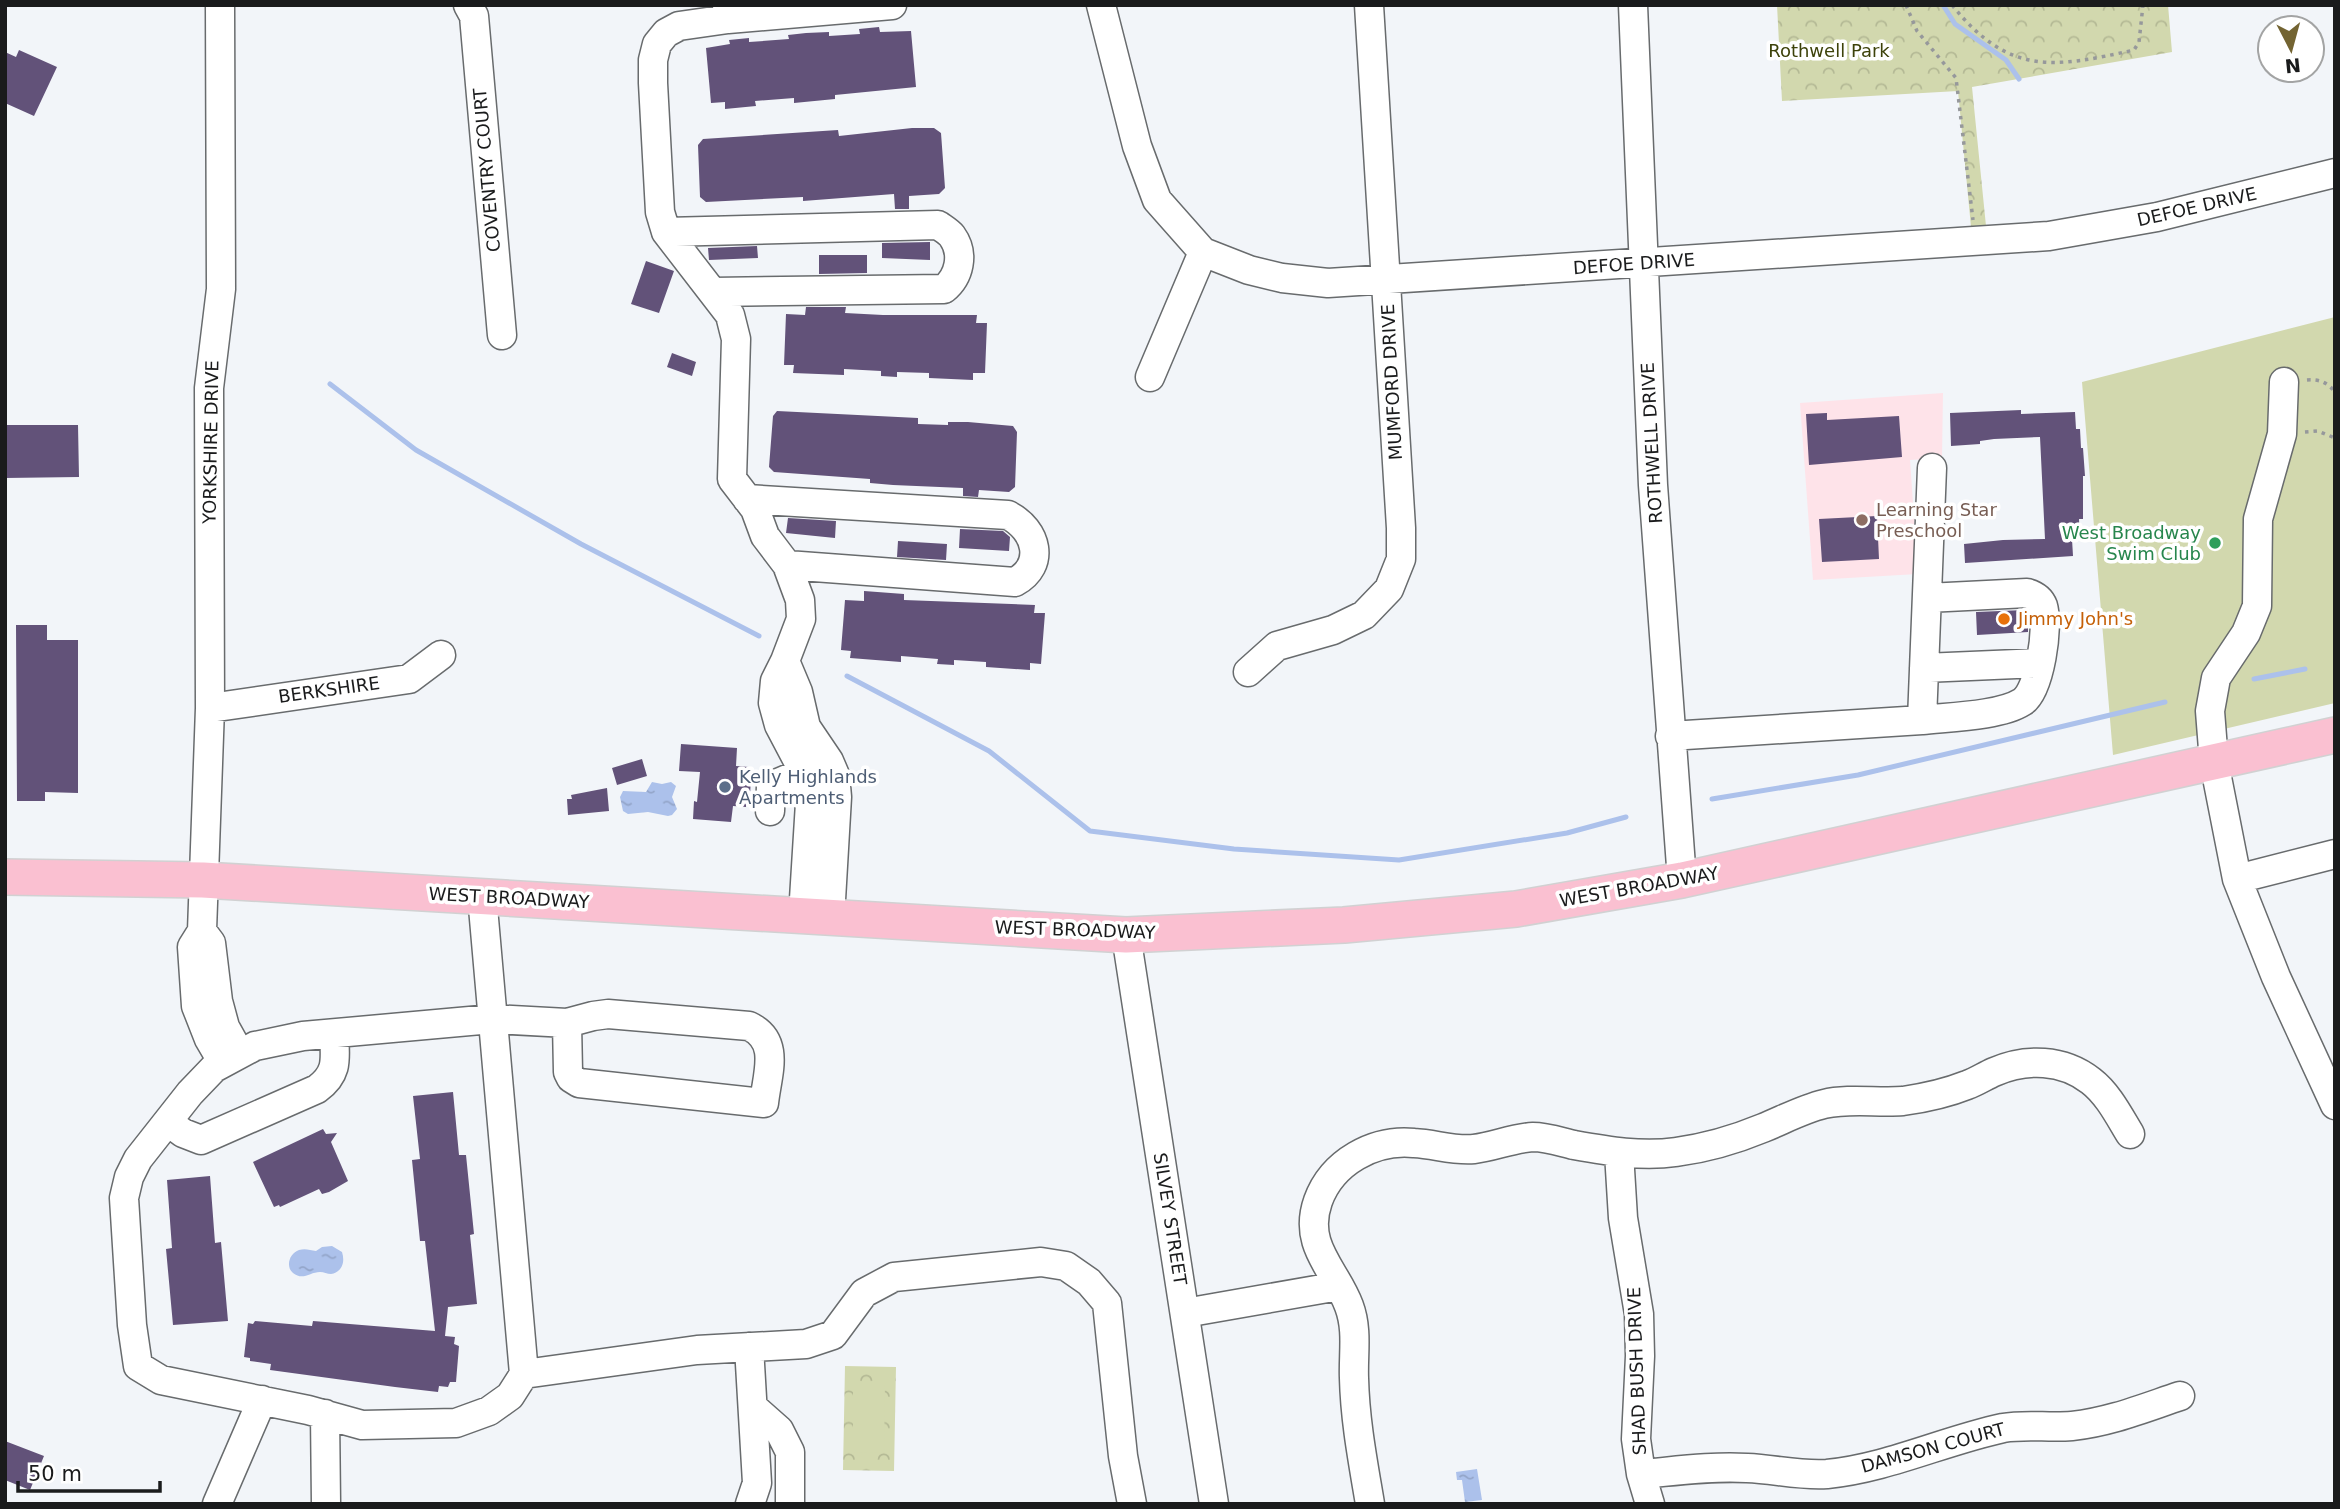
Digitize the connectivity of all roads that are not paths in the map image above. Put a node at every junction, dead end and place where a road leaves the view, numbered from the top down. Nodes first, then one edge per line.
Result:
1 (219, 5) edge
2 (468, 5) edge
3 (892, 5) edge
4 (1101, 5) edge
5 (1369, 5) edge
6 (1633, 5) edge
7 (727, 12) edge
8 (2335, 173) edge
9 (666, 232) junction
10 (1203, 252) junction
11 (1643, 263) junction
12 (1386, 279) junction
13 (713, 292) junction
14 (502, 335) dead end
15 (1150, 377) dead end
16 (2284, 382) road end
17 (1932, 468) dead end
18 (747, 499) junction
19 (787, 565) junction
20 (1927, 598) junction
21 (441, 655) dead end
22 (2040, 663) junction
23 (1924, 668) junction
24 (1248, 672) dead end
25 (210, 708) junction
26 (1922, 720) junction
27 (2335, 735) edge
28 (1670, 736) junction
29 (2214, 762) junction
30 (817, 766) junction
31 (770, 811) dead end
32 (2335, 854) edge
33 (5, 877) edge
34 (2237, 879) junction
35 (203, 880) junction
36 (1682, 880) junction
37 (482, 896) junction
38 (816, 916) junction
39 (1126, 935) junction
40 (492, 1019) junction
41 (567, 1023) junction
42 (334, 1034) junction
43 (232, 1059) junction
44 (2335, 1105) edge
45 (168, 1122) junction
46 (2130, 1134) dead end
47 (1619, 1153) junction
48 (1339, 1286) junction
49 (1185, 1313) junction
50 (749, 1347) junction
51 (524, 1374) junction
52 (2180, 1396) dead end
53 (262, 1400) junction
54 (752, 1407) junction
55 (326, 1414) junction
56 (1641, 1474) junction
57 (217, 1504) edge
58 (326, 1504) edge
59 (750, 1504) edge
60 (790, 1504) edge
61 (1132, 1504) edge
62 (1214, 1504) edge
63 (1370, 1504) edge
64 (1650, 1504) edge

1 - 25 street, YORKSHIRE DRIVE
2 - 14 street, COVENTRY COURT
3 - 7 street
4 - 10 street, DEFOE DRIVE
5 - 12 street, MUMFORD DRIVE
6 - 11 street, ROTHWELL DRIVE
7 - 9 street
8 - 11 street, DEFOE DRIVE
9 - 13 street
9 - 13 street
10 - 12 street, DEFOE DRIVE
10 - 15 street
11 - 12 street, DEFOE DRIVE
11 - 28 street, ROTHWELL DRIVE
12 - 24 street, MUMFORD DRIVE
13 - 18 street
16 - 29 street
17 - 20 street
18 - 19 street
18 - 19 street
19 - 30 street
20 - 22 street
20 - 23 street
21 - 25 street, BERKSHIRE
22 - 23 street
22 - 26 street
23 - 26 street
25 - 35 street, YORKSHIRE DRIVE
26 - 28 street
27 - 29 main road, WEST BROADWAY
28 - 36 street, ROTHWELL DRIVE
29 - 34 street
29 - 36 main road, WEST BROADWAY
30 - 31 street
30 - 38 street
32 - 34 street
33 - 35 main road, WEST BROADWAY
34 - 44 street
35 - 37 main road, WEST BROADWAY
35 - 43 street, YORKSHIRE DRIVE
36 - 39 main road, WEST BROADWAY
37 - 38 main road, WEST BROADWAY
37 - 40 street
38 - 39 main road, WEST BROADWAY
39 - 49 street, SILVEY STREET
40 - 41 street
40 - 42 street
40 - 51 street
41 - 41 street
42 - 43 street
42 - 45 street
43 - 45 street
45 - 53 street
46 - 47 street
47 - 48 street
47 - 56 street, SHAD BUSH DRIVE
48 - 49 street
48 - 63 street
49 - 62 street, SILVEY STREET
50 - 51 street
50 - 54 street
50 - 61 street
51 - 55 street
52 - 56 street, DAMSON COURT
53 - 55 street
53 - 57 street
54 - 59 street
54 - 60 street
55 - 58 street
56 - 64 street, SHAD BUSH DRIVE

